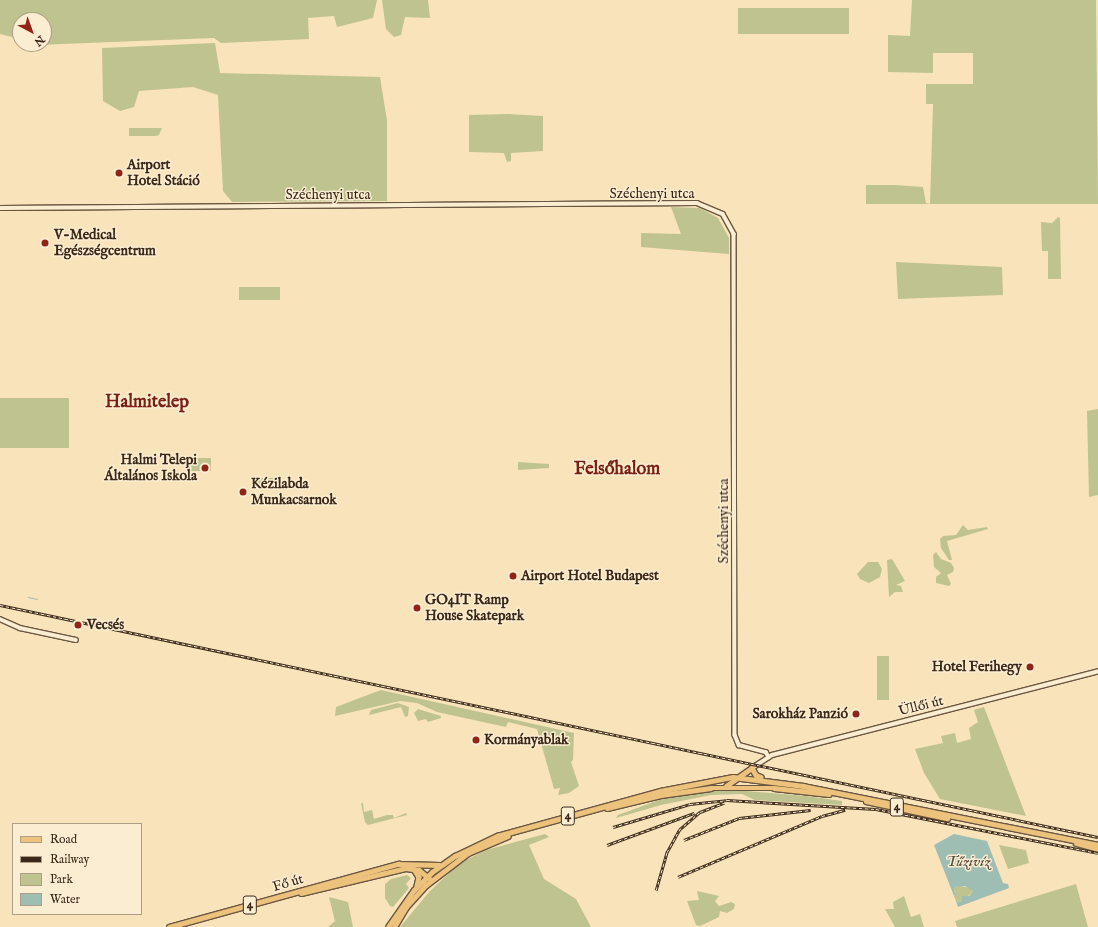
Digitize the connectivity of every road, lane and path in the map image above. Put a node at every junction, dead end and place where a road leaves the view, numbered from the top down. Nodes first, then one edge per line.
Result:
1 (0, 205) edge
2 (9, 207) junction
3 (0, 208) edge
4 (0, 619) edge
5 (76, 640) dead end
6 (1098, 671) edge
7 (768, 757) junction
8 (752, 768) junction
9 (733, 777) junction
10 (742, 777) junction
11 (771, 780) junction
12 (724, 788) junction
13 (642, 797) junction
14 (533, 827) junction
15 (1098, 845) edge
16 (1098, 849) edge
17 (443, 864) junction
18 (414, 865) junction
19 (436, 875) junction
20 (428, 876) junction
21 (328, 883) junction
22 (426, 885) junction
23 (320, 890) junction
24 (414, 890) junction
25 (282, 896) junction
26 (168, 927) edge
27 (388, 927) edge
28 (394, 927) edge

1 - 2 street, Széchenyi utca
2 - 3 street, Széchenyi utca
2 - 7 street, Széchenyi utca
4 - 5 street
6 - 7 main road, Üllői út
7 - 8 main road, Üllői út
8 - 9 main road
8 - 10 main road
8 - 11 main road
9 - 10 main road, 4
9 - 13 main road, 4
10 - 11 main road, 4
10 - 12 main road
11 - 15 main road, 4
12 - 13 main road, 4
12 - 16 main road, 4
13 - 14 main road, 4
14 - 17 main road, 4
14 - 19 main road, 4
17 - 18 main road, 4
17 - 20 main road
18 - 20 main road
18 - 21 main road, Fő út / 4
18 - 23 main road, 4
18 - 24 main road
19 - 20 main road, 4
19 - 22 main road
20 - 22 main road
20 - 24 main road
21 - 23 main road
21 - 25 main road, Fő út / 4
22 - 28 main road
23 - 25 main road, 4
24 - 27 main road
25 - 26 main road, Fő út / 4

